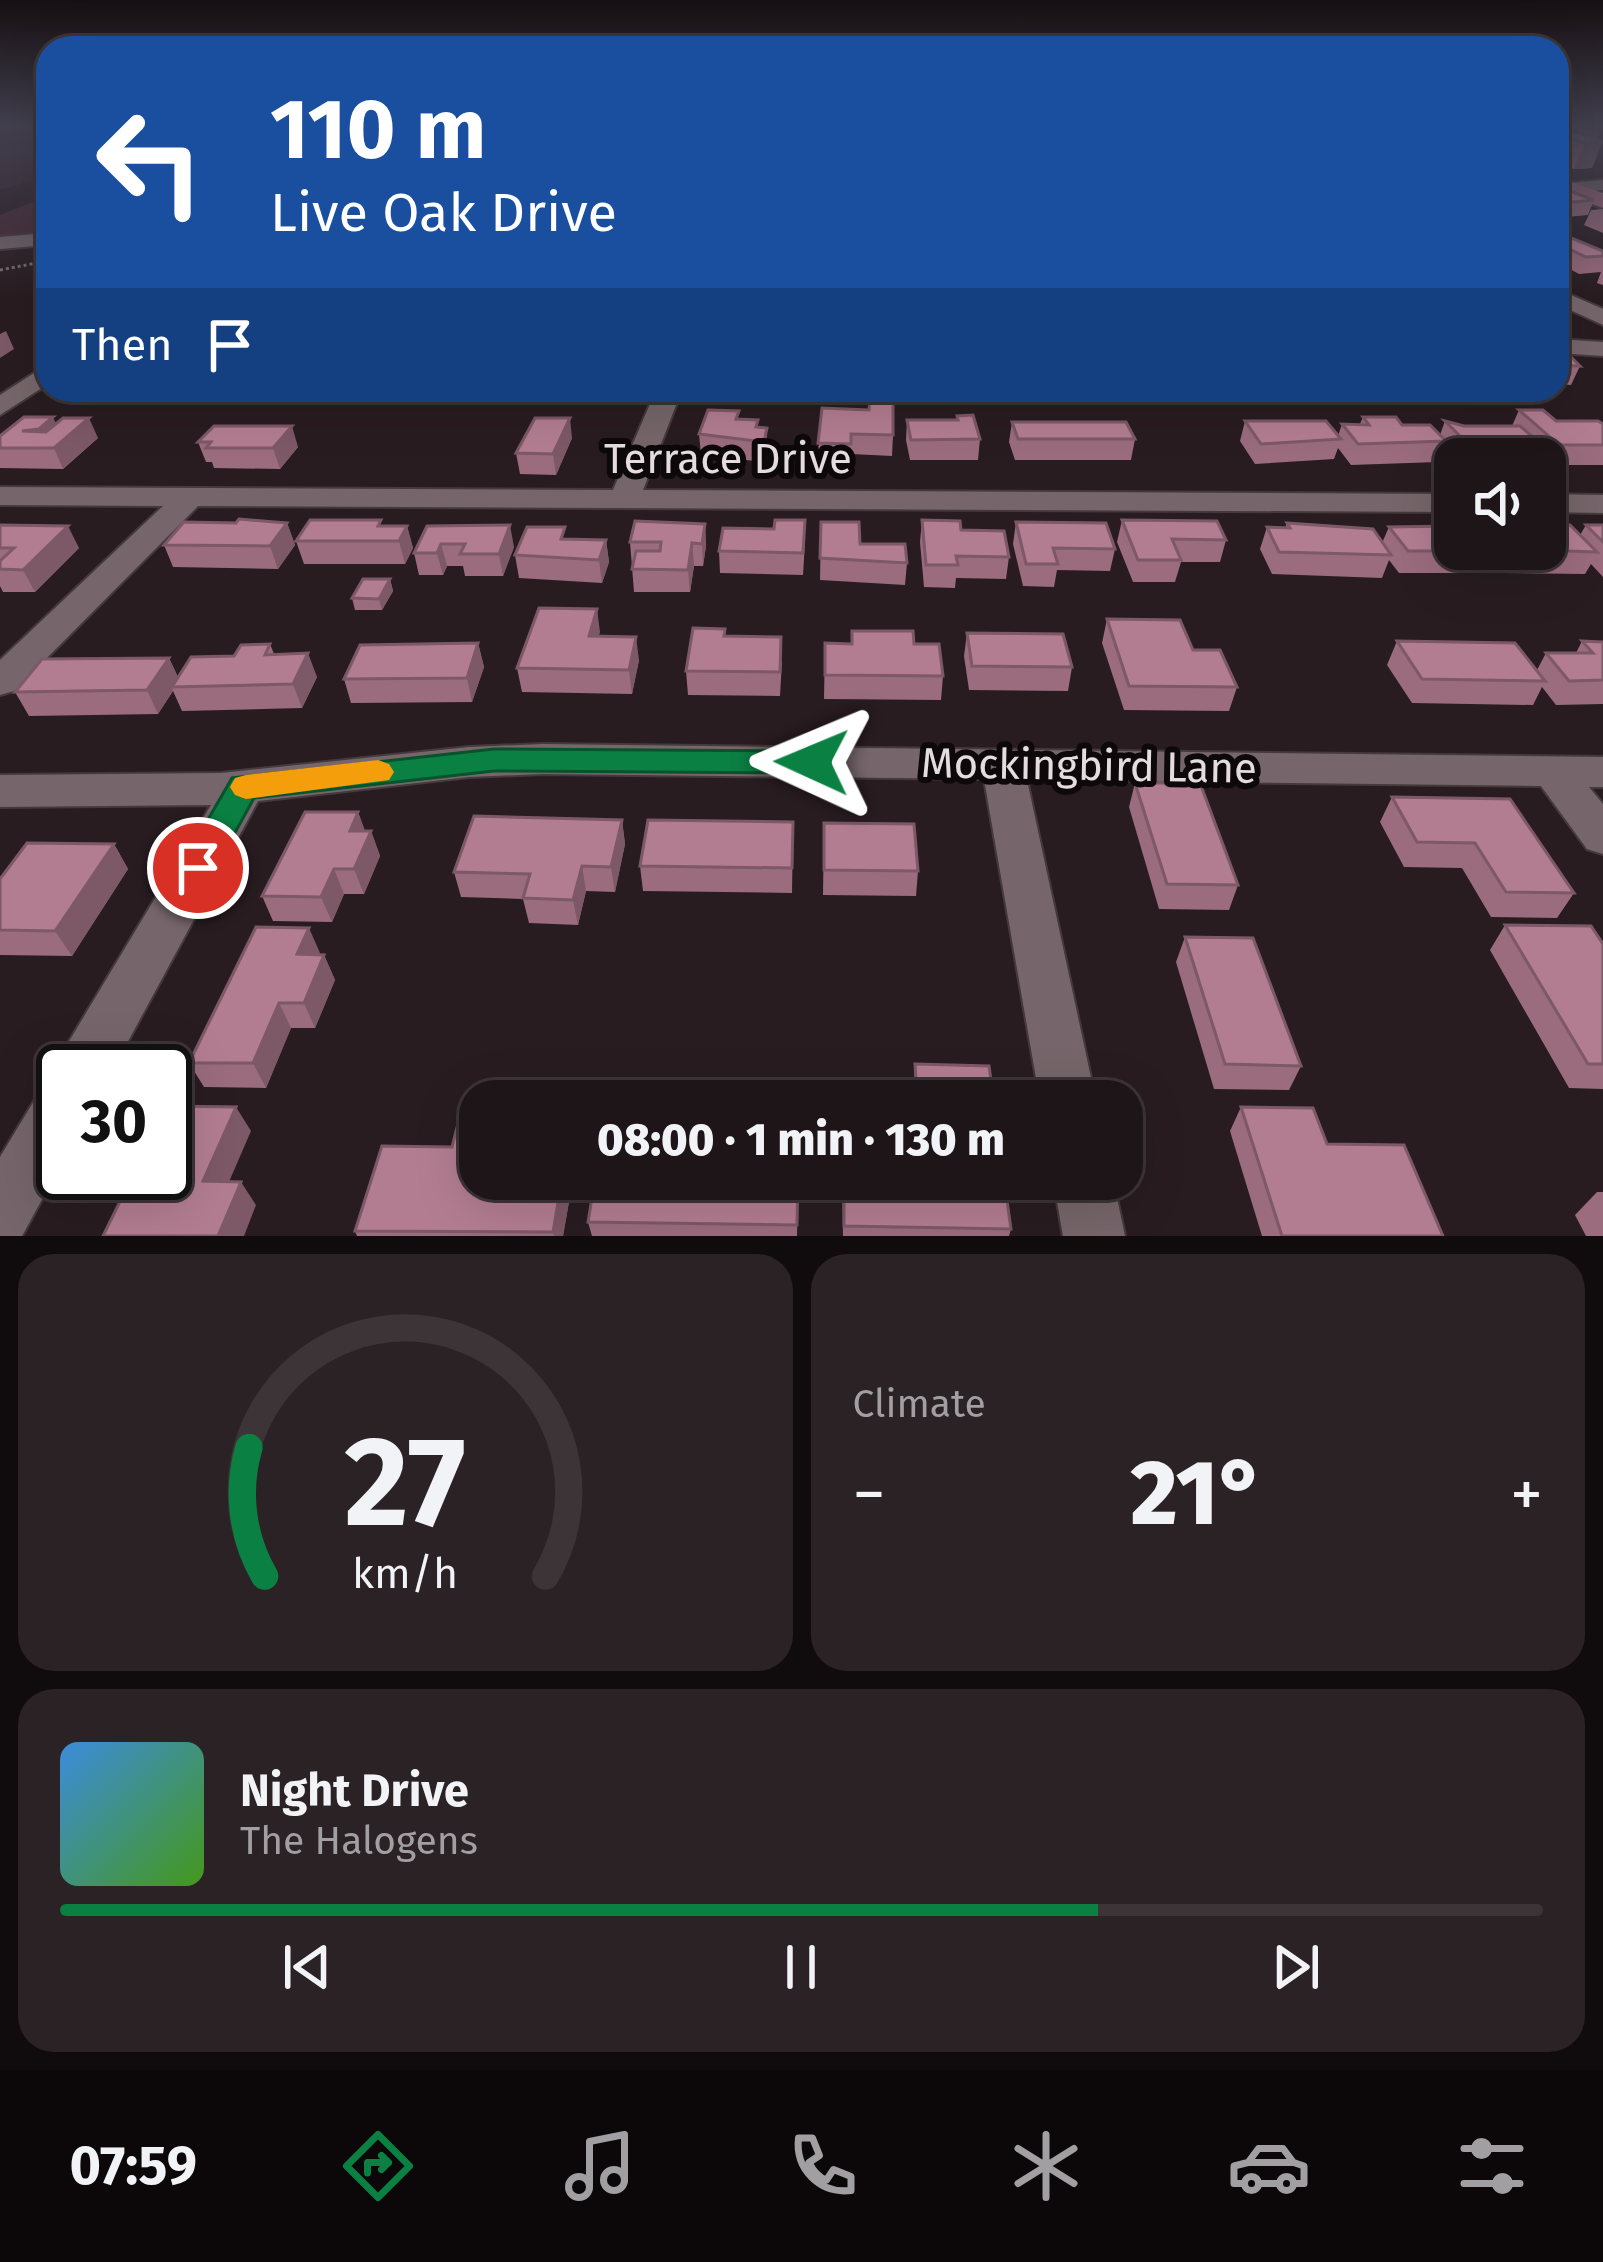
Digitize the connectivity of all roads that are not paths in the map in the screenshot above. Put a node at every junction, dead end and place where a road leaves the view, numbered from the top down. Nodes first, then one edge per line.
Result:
1 (1603, 185) edge
2 (1569, 187) edge
3 (1569, 190) edge
4 (1603, 201) edge
5 (36, 240) edge
6 (0, 243) edge
7 (1569, 302) edge
8 (1603, 318) edge
9 (1569, 347) edge
10 (1603, 349) edge
11 (36, 381) edge
12 (663, 402) edge
13 (0, 407) edge
14 (0, 496) edge
15 (190, 497) junction
16 (623, 500) junction
17 (1434, 503) edge
18 (1566, 503) edge
19 (1603, 503) edge
20 (0, 682) edge
21 (1002, 764) junction
22 (1553, 771) junction
23 (1603, 772) edge
24 (244, 787) junction
25 (0, 790) edge
26 (1603, 837) edge
27 (97, 1044) edge
28 (1064, 1080) edge
29 (36, 1152) edge
30 (1087, 1200) edge
31 (0, 1215) edge
32 (1094, 1236) edge

1 - 2 street
3 - 4 main road
5 - 6 street
7 - 8 street
9 - 10 street
11 - 13 street
12 - 16 street
14 - 15 street, Terrace Drive
15 - 16 street, Terrace Drive
15 - 20 street
16 - 17 street, Terrace Drive
18 - 19 street
21 - 22 street, Mockingbird Lane
21 - 24 street, Mockingbird Lane
21 - 28 street
22 - 23 street, Mockingbird Lane
22 - 26 street
24 - 25 street, Mockingbird Lane
24 - 27 street
29 - 31 street
30 - 32 street

